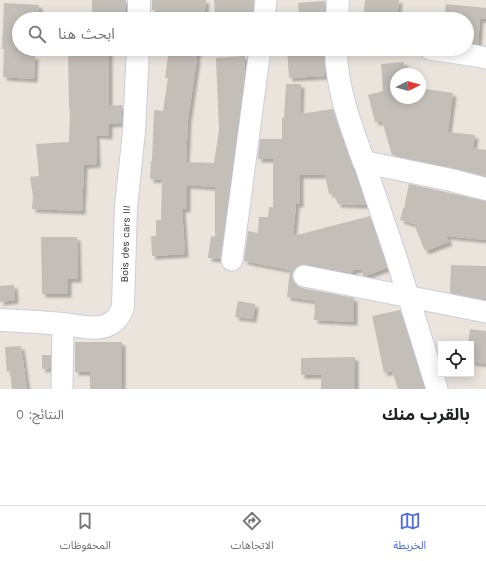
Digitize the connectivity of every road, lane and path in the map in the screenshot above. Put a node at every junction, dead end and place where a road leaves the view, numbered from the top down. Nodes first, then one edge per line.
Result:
1 (139, 0) edge
2 (266, 0) edge
3 (338, 0) edge
4 (139, 12) edge
5 (265, 12) edge
6 (337, 12) edge
7 (138, 56) edge
8 (259, 56) edge
9 (336, 56) edge
10 (474, 56) edge
11 (486, 58) edge
12 (364, 162) junction
13 (486, 190) edge
14 (232, 260) dead end
15 (304, 276) dead end
16 (409, 296) junction
17 (486, 312) edge
18 (0, 320) edge
19 (63, 324) junction
20 (62, 389) edge
21 (437, 389) edge

1 - 4 street
2 - 5 street
3 - 6 street
7 - 19 street, Bois des cars III
8 - 14 street
9 - 12 street
10 - 11 street
12 - 13 street
12 - 16 street
15 - 16 street
16 - 17 street
16 - 21 street
18 - 19 street, Bois des cars III
19 - 20 street

